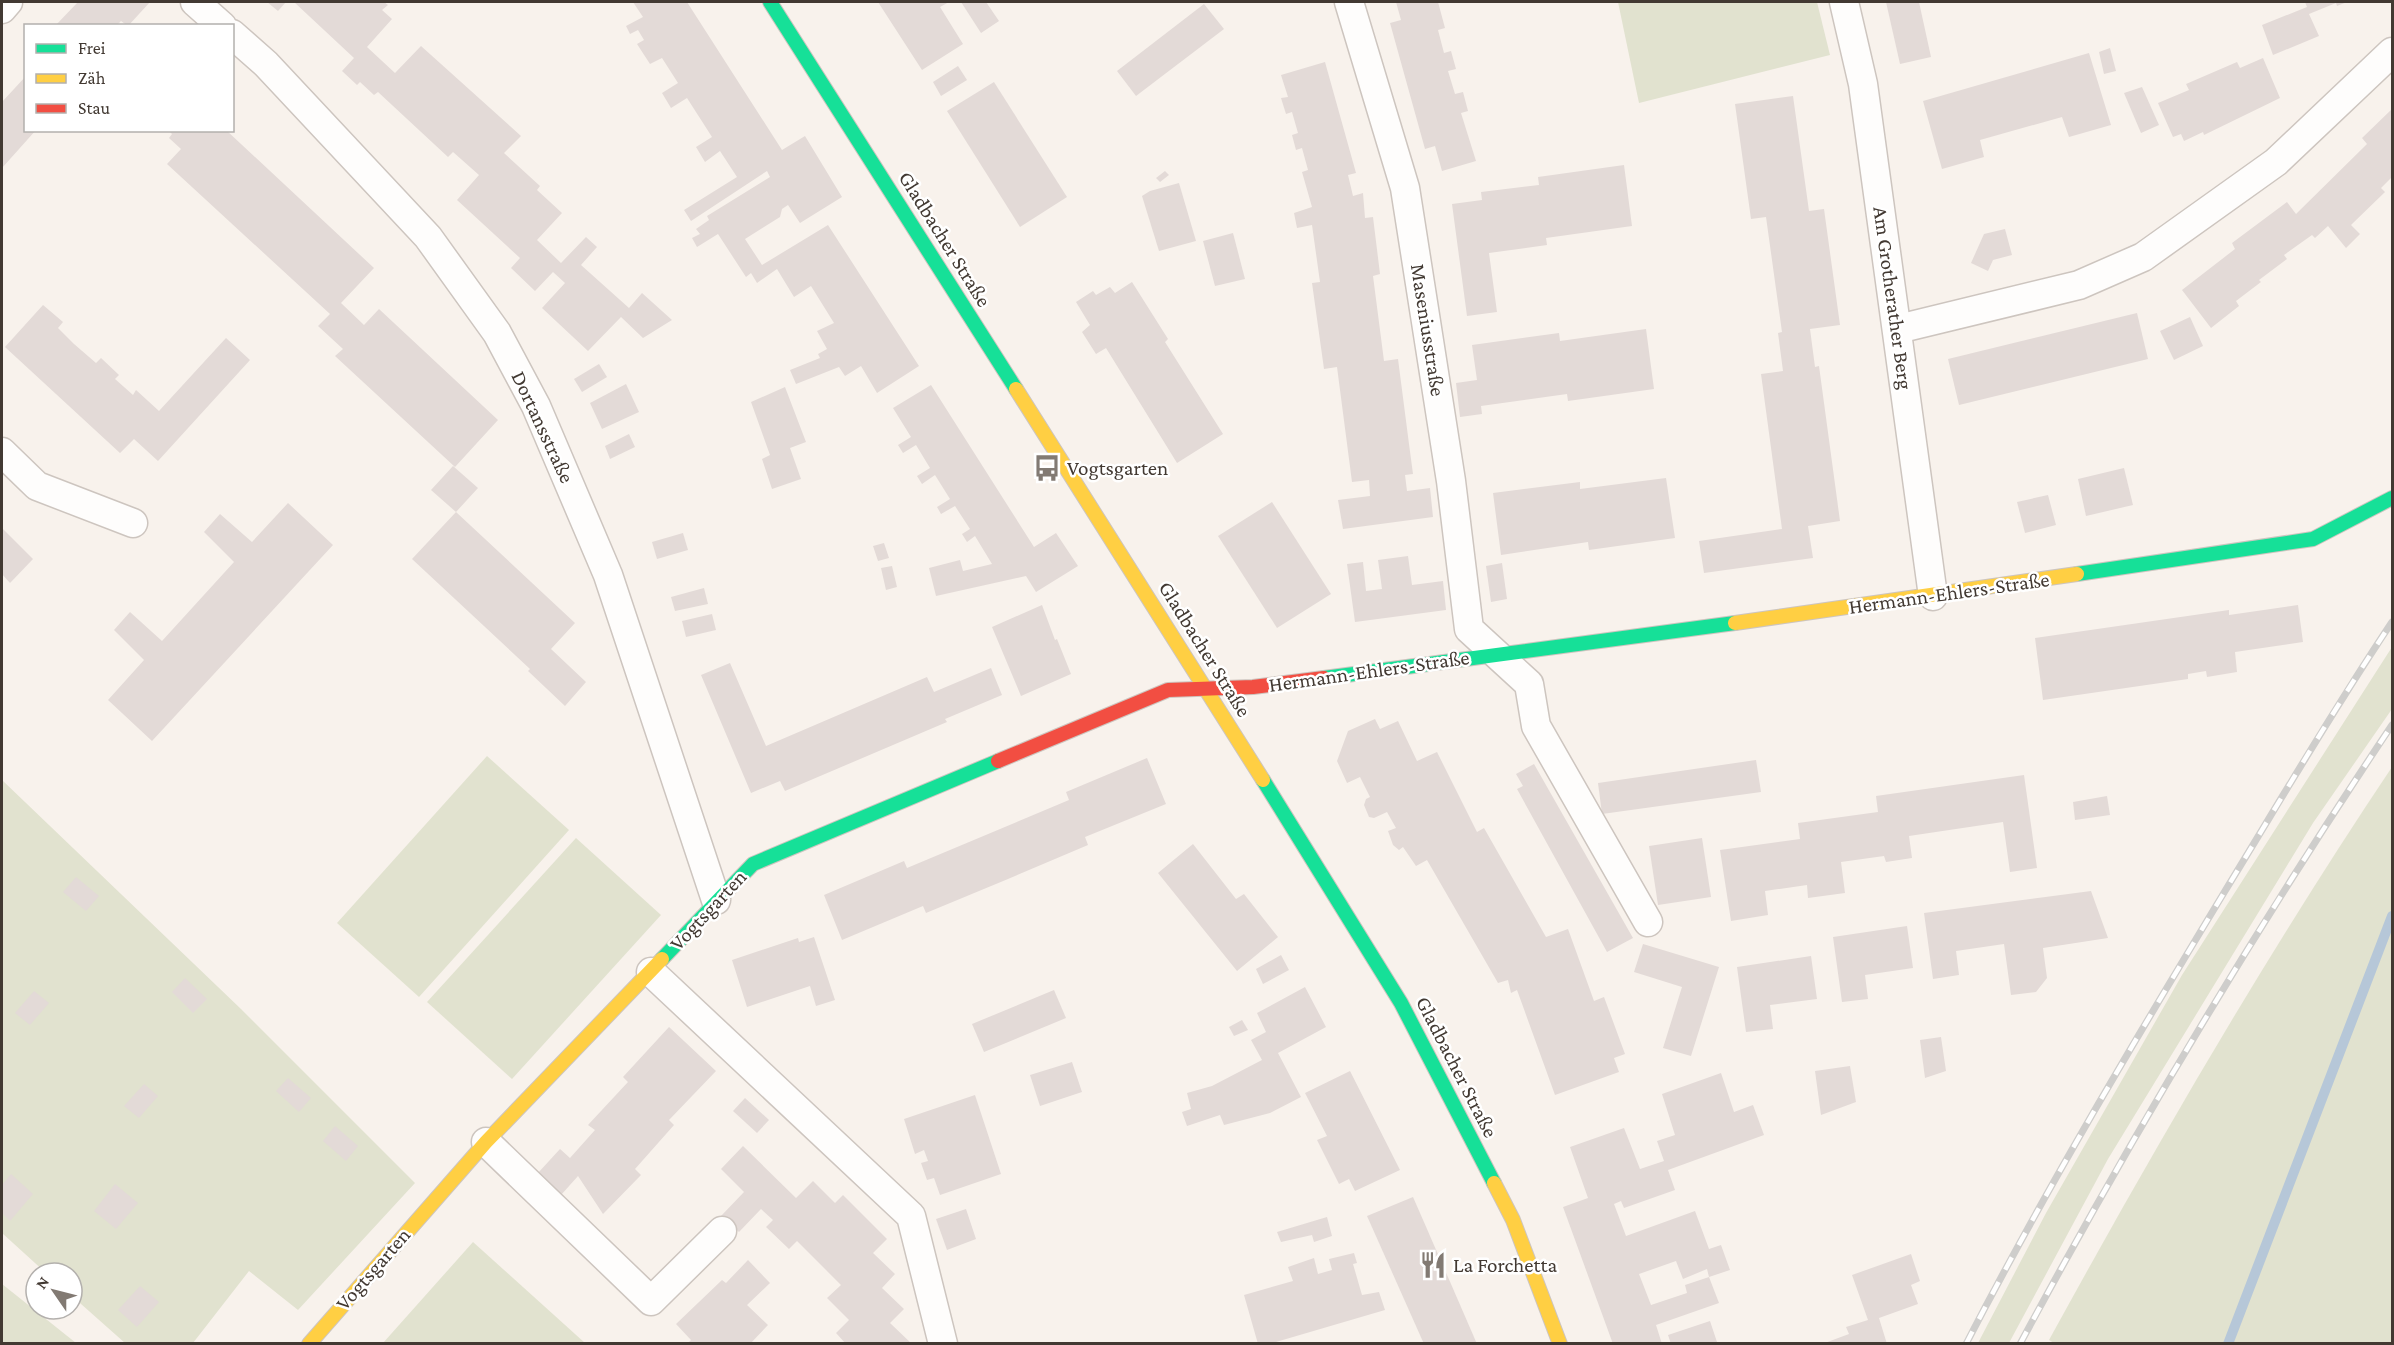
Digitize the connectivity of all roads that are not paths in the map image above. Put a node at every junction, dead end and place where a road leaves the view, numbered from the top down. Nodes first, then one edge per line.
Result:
1 (8, 2) edge
2 (195, 2) edge
3 (770, 2) edge
4 (1348, 2) edge
5 (1844, 2) edge
6 (2, 9) edge
7 (220, 24) edge
8 (234, 36) edge
9 (2392, 52) edge
10 (1898, 329) junction
11 (2, 452) edge
12 (2392, 498) edge
13 (133, 524) dead end
14 (1933, 596) junction
15 (1496, 654) junction
16 (1206, 688) junction
17 (716, 900) junction
18 (1648, 922) dead end
19 (651, 972) junction
20 (486, 1142) junction
21 (722, 1232) dead end
22 (309, 1344) edge
23 (943, 1344) edge
24 (1560, 1344) edge

1 - 6 street
2 - 7 street
3 - 16 street, Gladbacher Straße
4 - 15 street, Maseniusstraße
5 - 10 street, Am Grotherather Berg
8 - 17 street, Dortansstraße
9 - 10 street
10 - 14 street, Am Grotherather Berg
11 - 13 street
12 - 14 street, Hermann-Ehlers-Straße
14 - 15 street, Hermann-Ehlers-Straße
15 - 16 street, Hermann-Ehlers-Straße
15 - 18 street, Hermann-Ehlers-Straße
16 - 17 street, Vogtsgarten
16 - 24 street, Gladbacher Straße
17 - 19 street, Vogtsgarten
19 - 20 street, Vogtsgarten
19 - 23 street
20 - 21 street
20 - 22 street, Vogtsgarten

